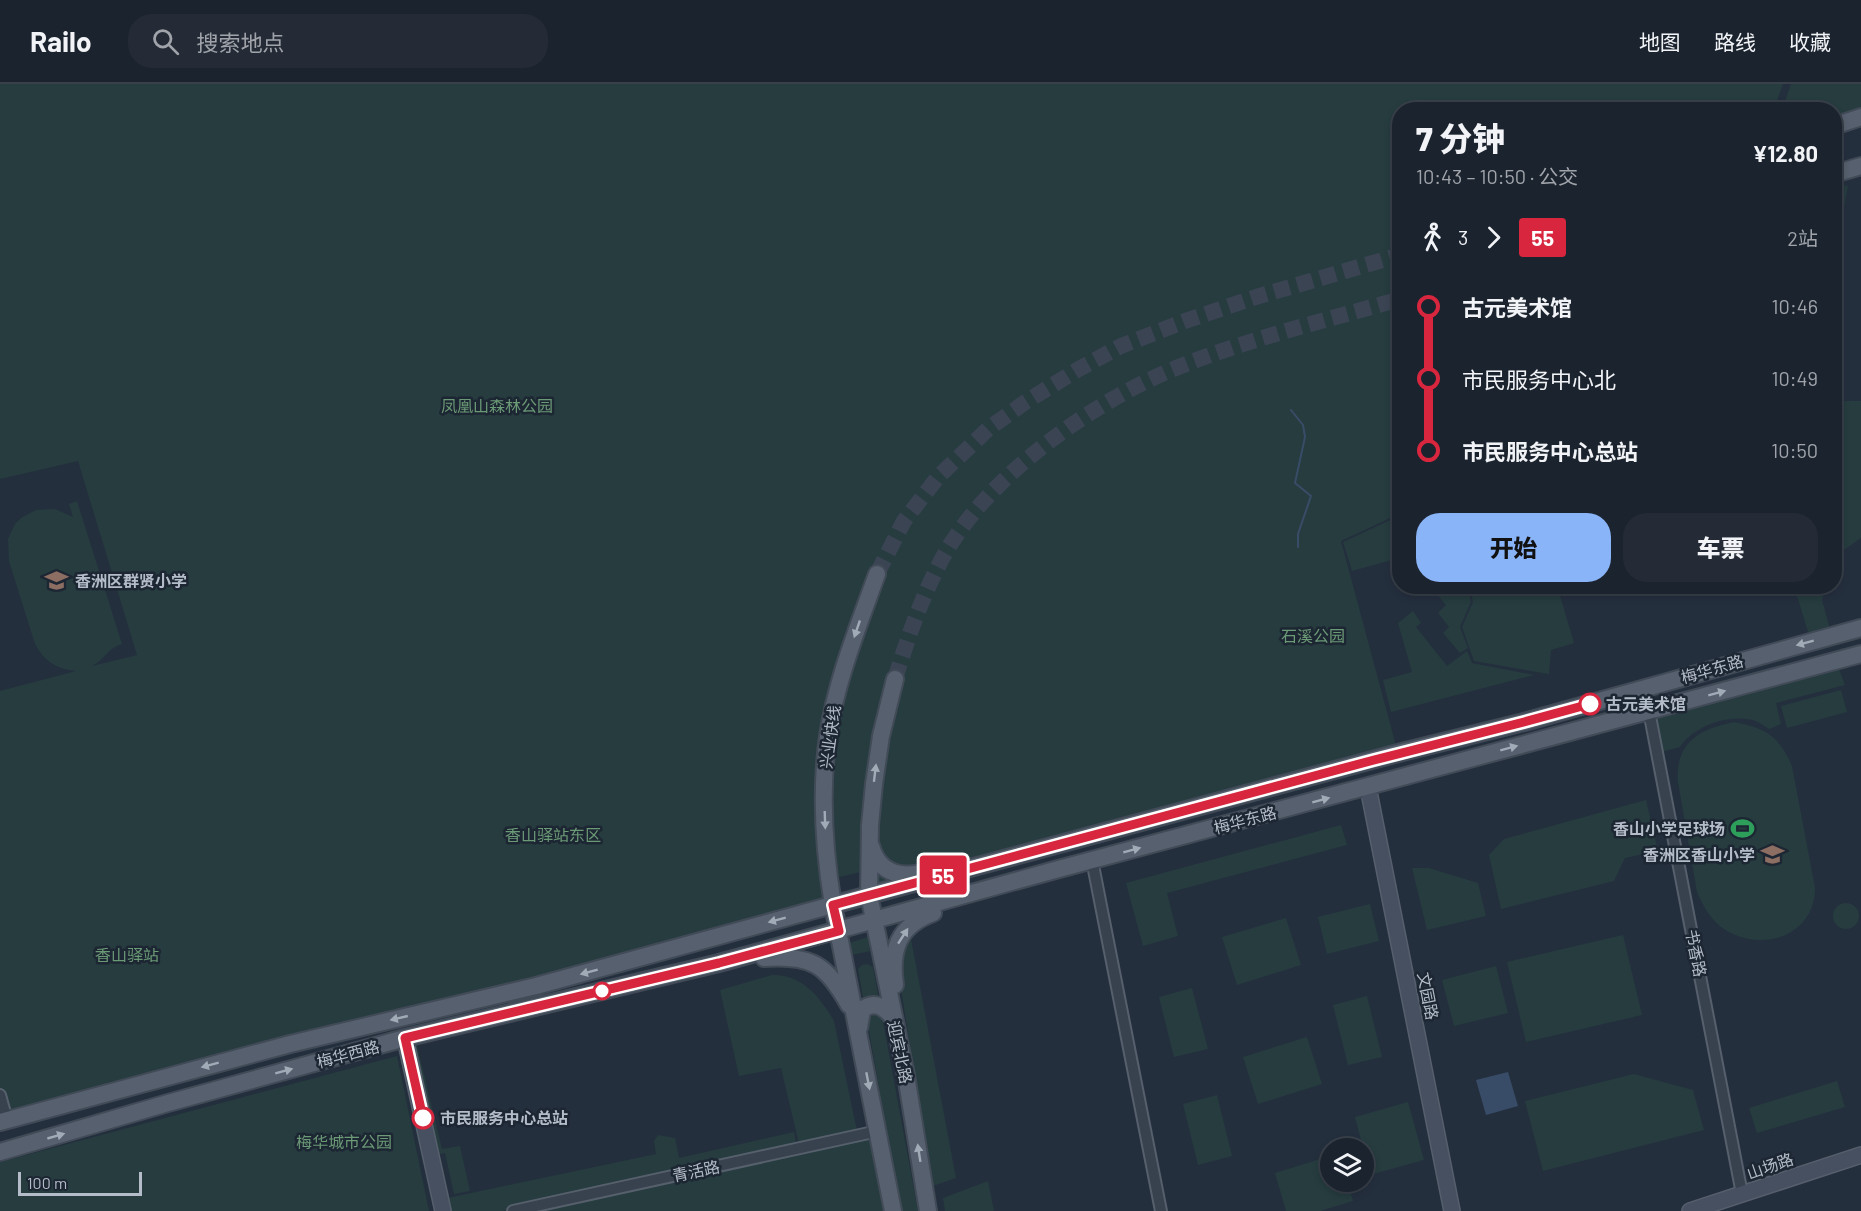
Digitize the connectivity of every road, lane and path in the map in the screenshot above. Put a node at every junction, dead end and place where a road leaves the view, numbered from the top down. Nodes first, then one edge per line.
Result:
1 (1861, 117) edge
2 (1842, 123) edge
3 (1861, 166) edge
4 (1842, 172) edge
5 (877, 574) tunnel mouth
6 (1861, 628) edge
7 (1861, 654) edge
8 (895, 679) tunnel mouth
9 (1649, 711) junction
10 (1368, 787) junction
11 (870, 840) junction
12 (1041, 849) junction
13 (1092, 860) junction
14 (1055, 870) junction
15 (869, 895) junction
16 (833, 905) junction
17 (873, 921) junction
18 (839, 931) junction
19 (719, 963) junction
20 (893, 1018) junction
21 (857, 1024) junction
22 (405, 1038) junction
23 (906, 1075) junction
24 (0, 1095) edge
25 (3, 1121) edge
26 (878, 1131) junction
27 (0, 1152) edge
28 (1861, 1155) edge
29 (1742, 1194) junction
30 (443, 1211) edge
31 (513, 1211) edge
32 (893, 1211) edge
33 (928, 1211) edge
34 (1161, 1211) edge
35 (1452, 1211) edge
36 (1690, 1211) edge

1 - 2 main road
3 - 4 main road
5 -> 16 main road, 兴业快线
6 -> 12 main road, 梅华东路
9 -> 7 main road, 梅华东路
11 -> 8 main road
10 -> 9 main road, 梅华东路
9 - 29 street, 书香路
13 -> 10 main road, 梅华东路
10 - 35 street, 文园路
11 - 12 main road
11 - 15 main road
12 - 15 main road, 梅华东路
13 - 14 main road, 梅华东路
13 - 34 street
14 - 17 main road, 梅华东路
23 -> 14 main road
15 - 16 main road, 梅华东路
15 - 17 main road, 迎宾北路
16 - 18 main road
16 -> 25 main road, 梅华西路
17 - 18 main road, 梅华西路
17 - 20 main road, 迎宾北路
18 - 19 main road, 梅华西路
18 - 21 main road
19 - 21 main road
19 - 22 main road, 梅华西路
20 - 21 main road
20 - 23 main road, 迎宾北路
21 -> 26 main road
27 -> 22 main road, 梅华西路
22 - 30 street
33 -> 23 main road, 迎宾北路
24 - 25 street
26 - 31 street, 青活路
26 - 32 main road
28 - 29 street, 山场路
29 - 36 street, 山场路

